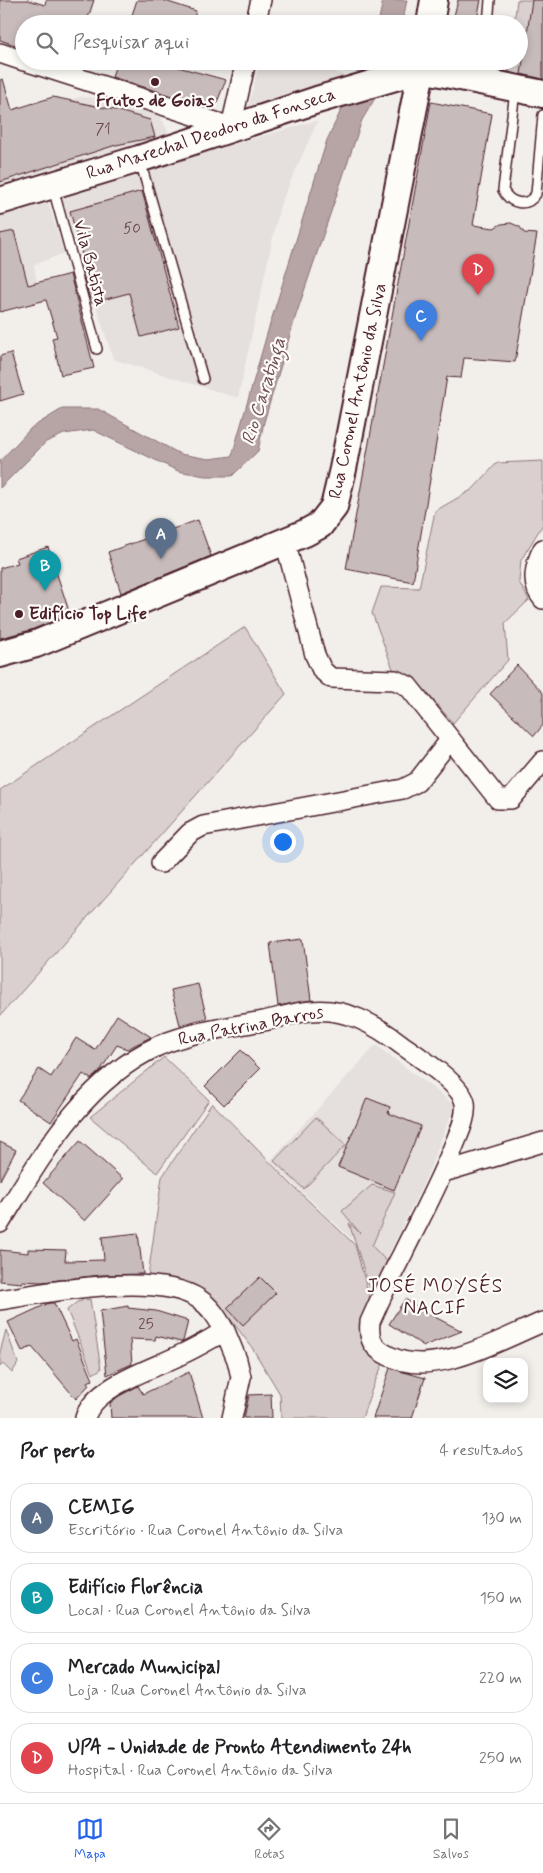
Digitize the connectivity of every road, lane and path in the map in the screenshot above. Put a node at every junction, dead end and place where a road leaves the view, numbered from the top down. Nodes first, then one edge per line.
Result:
1 (261, 0) edge
2 (434, 0) edge
3 (490, 0) edge
4 (257, 15) edge
5 (432, 15) edge
6 (489, 15) edge
7 (0, 53) edge
8 (15, 58) edge
9 (52, 70) edge
10 (244, 70) edge
11 (411, 70) edge
12 (417, 70) edge
13 (450, 70) edge
14 (483, 72) edge
15 (515, 88) junction
16 (543, 94) edge
17 (543, 115) edge
18 (232, 127) junction
19 (139, 158) junction
20 (52, 185) junction
21 (0, 201) edge
22 (97, 350) dead end
23 (203, 379) dead end
24 (285, 541) junction
25 (543, 549) edge
26 (543, 599) edge
27 (0, 654) edge
28 (450, 740) junction
29 (543, 761) edge
30 (161, 862) dead end
31 (543, 1142) edge
32 (444, 1172) junction
33 (0, 1223) edge
34 (0, 1300) edge
35 (543, 1322) edge
36 (225, 1331) junction
37 (85, 1418) edge
38 (232, 1418) edge

1 - 4 street
2 - 5 main road
3 - 6 lane
7 - 8 street
9 - 18 street
10 - 18 street
11 - 18 main road, Rua Marechal Deodoro da Fonseca
12 - 24 main road, Rua Coronel Antônio da Silva
13 - 14 main road
14 - 15 main road
15 - 16 main road
15 - 17 lane
18 - 19 main road, Rua Marechal Deodoro da Fonseca
19 - 20 main road, Rua Marechal Deodoro da Fonseca
19 - 23 lane
20 - 21 main road, Rua Marechal Deodoro da Fonseca
20 - 22 lane, Vila Batista
24 - 27 main road, Rua Coronel Antônio da Silva
24 - 28 street
25 - 26 street
28 - 29 street
28 - 30 street
31 - 32 street
32 - 33 street, Rua Patrina Barros
32 - 35 street, Rua Patrina Barros
34 - 36 street
36 - 37 street
36 - 38 street

